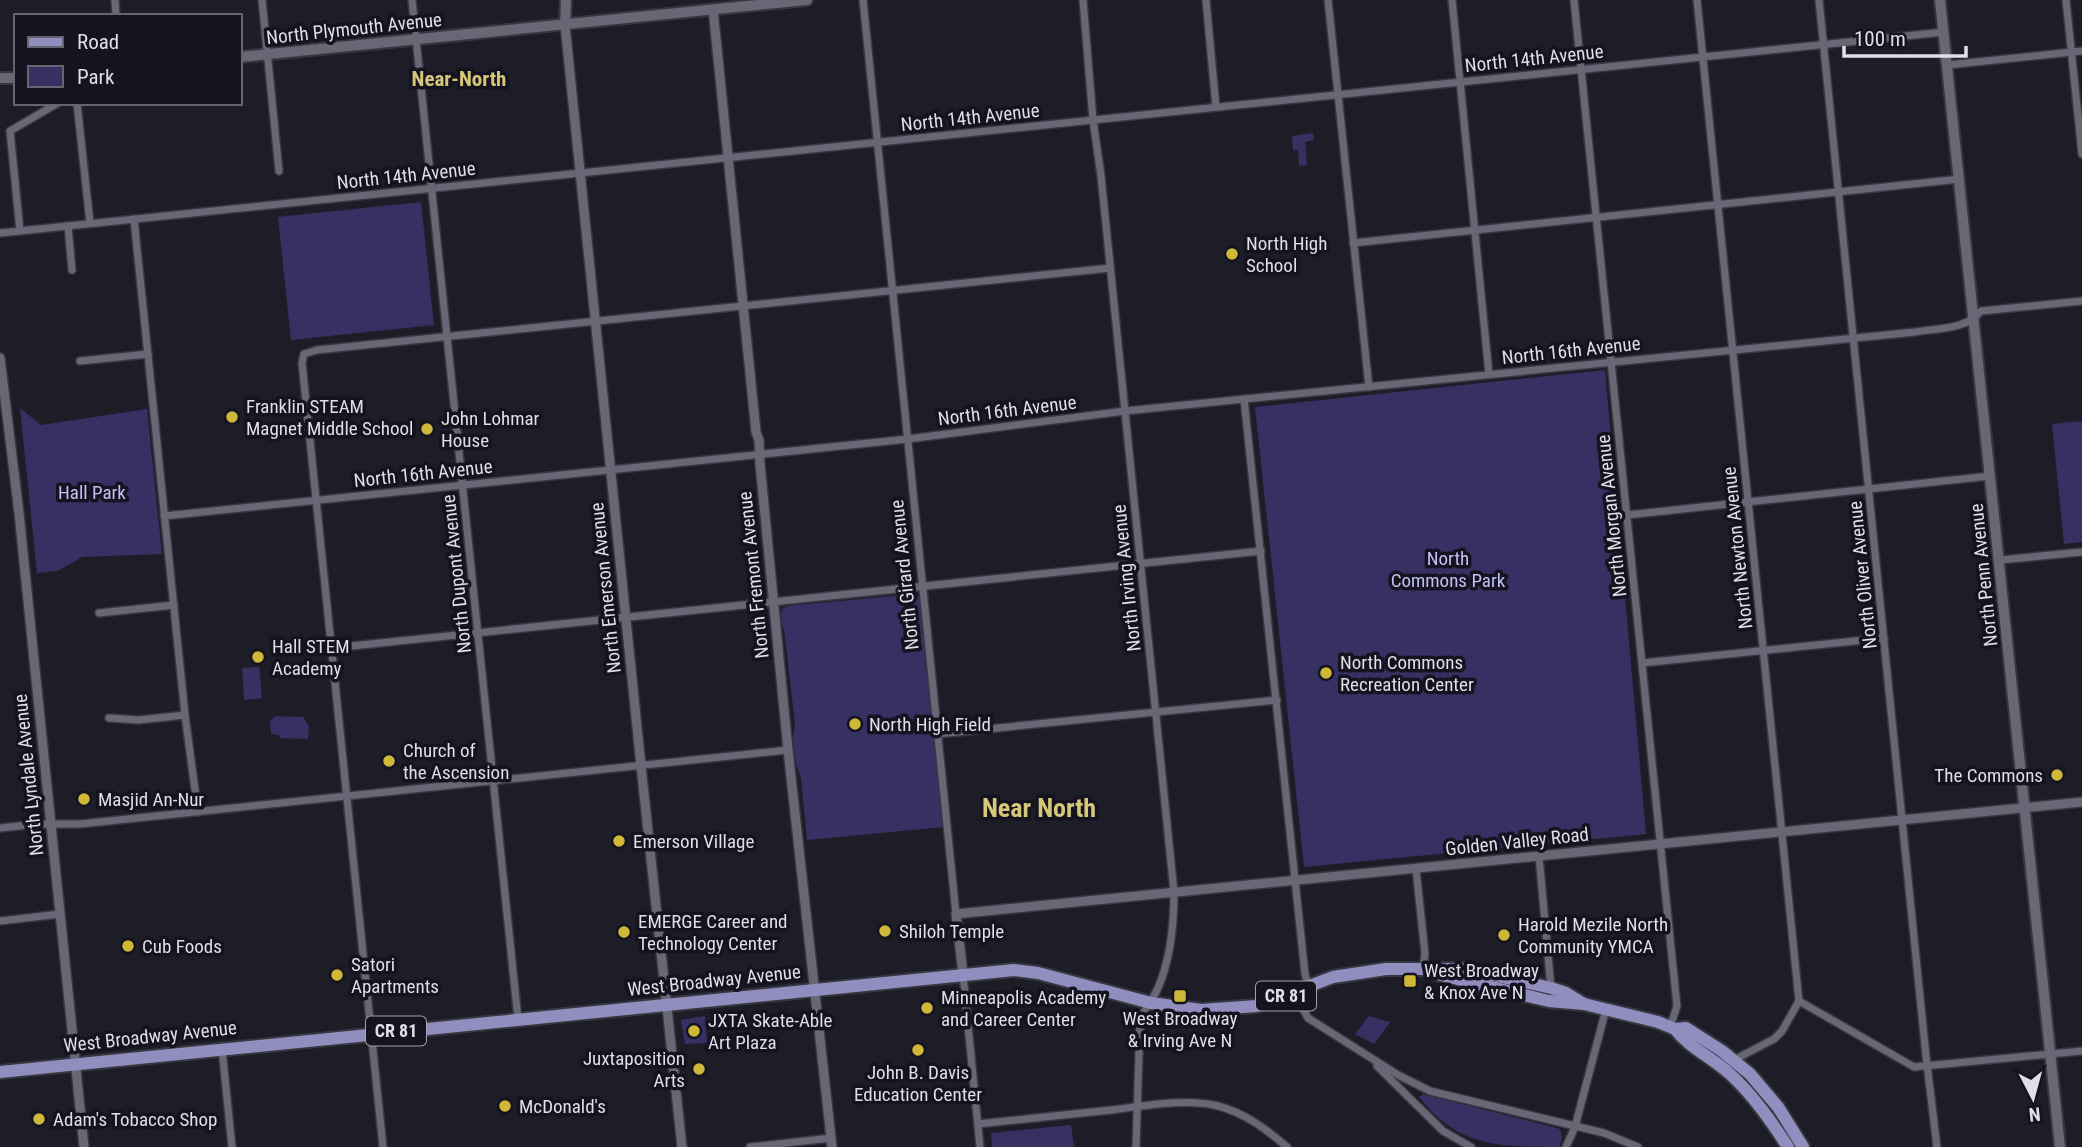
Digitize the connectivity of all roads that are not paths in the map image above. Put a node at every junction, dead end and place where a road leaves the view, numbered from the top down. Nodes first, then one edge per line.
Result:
1 (262, 0) edge
2 (412, 0) edge
3 (566, 0) edge
4 (807, 0) edge
5 (863, 0) edge
6 (1083, 0) edge
7 (1206, 0) edge
8 (1328, 0) edge
9 (1451, 0) edge
10 (1574, 0) edge
11 (1697, 0) edge
12 (1819, 0) edge
13 (1940, 0) edge
14 (2066, 0) edge
15 (712, 4) edge
16 (565, 25) junction
17 (1944, 32) junction
18 (416, 39) junction
19 (1823, 44) junction
20 (2082, 51) edge
21 (2071, 52) junction
22 (269, 54) junction
23 (242, 57) edge
24 (1703, 57) junction
25 (1947, 65) junction
26 (1581, 70) junction
27 (1460, 82) junction
28 (1338, 94) junction
29 (55, 105) edge
30 (77, 105) edge
31 (1216, 107) junction
32 (1093, 120) junction
33 (877, 143) junction
34 (2082, 154) edge
35 (728, 157) junction
36 (279, 171) dead end
37 (580, 172) junction
38 (1960, 179) junction
39 (432, 188) junction
40 (1839, 192) junction
41 (1717, 205) junction
42 (1596, 218) junction
43 (134, 219) junction
44 (90, 223) junction
45 (68, 226) junction
46 (1475, 230) junction
47 (20, 231) junction
48 (0, 233) edge
49 (1353, 243) junction
50 (1110, 268) junction
51 (72, 270) dead end
52 (892, 291) junction
53 (2082, 301) edge
54 (743, 306) junction
55 (1974, 320) junction
56 (595, 322) junction
57 (446, 337) junction
58 (1854, 338) junction
59 (1732, 350) junction
60 (148, 354) junction
61 (0, 358) edge
62 (80, 361) dead end
63 (1611, 362) junction
64 (1489, 374) junction
65 (1368, 387) junction
66 (1244, 399) junction
67 (1125, 411) junction
68 (908, 439) junction
69 (761, 454) junction
70 (610, 469) junction
71 (1990, 476) junction
72 (463, 485) junction
73 (1870, 489) junction
74 (317, 500) junction
75 (1748, 502) junction
76 (1627, 514) junction
77 (164, 516) junction
78 (1261, 551) junction
79 (2082, 552) edge
80 (2000, 560) junction
81 (1140, 564) junction
82 (923, 586) junction
83 (775, 602) junction
84 (173, 605) junction
85 (99, 613) dead end
86 (626, 616) junction
87 (478, 632) junction
88 (1884, 638) junction
89 (332, 648) junction
90 (1763, 650) junction
91 (1642, 663) junction
92 (1277, 700) junction
93 (1156, 712) junction
94 (185, 715) junction
95 (109, 718) dead end
96 (937, 734) junction
97 (788, 750) junction
98 (640, 766) junction
99 (494, 781) junction
100 (346, 797) junction
101 (2082, 802) edge
102 (2025, 808) junction
103 (198, 812) junction
104 (1903, 820) junction
105 (50, 825) junction
106 (0, 828) edge
107 (1782, 832) junction
108 (1660, 844) junction
109 (1539, 856) junction
110 (1416, 869) junction
111 (1295, 880) junction
112 (1174, 892) junction
113 (60, 914) junction
114 (956, 914) junction
115 (0, 921) edge
116 (1423, 970) junction
117 (963, 974) junction
118 (1310, 986) junction
119 (1550, 988) junction
120 (813, 989) junction
121 (1294, 992) junction
122 (1799, 1002) junction
123 (1151, 1003) junction
124 (667, 1004) junction
125 (1584, 1004) junction
126 (1606, 1009) junction
127 (518, 1019) junction
128 (1672, 1028) junction
129 (370, 1034) junction
130 (222, 1048) junction
131 (2082, 1051) edge
132 (2050, 1055) junction
133 (1366, 1056) junction
134 (1734, 1060) junction
135 (76, 1063) junction
136 (1927, 1067) junction
137 (0, 1072) edge
138 (1138, 1107) junction
139 (978, 1124) junction
140 (1575, 1127) junction
141 (831, 1143) edge
142 (84, 1147) edge
143 (232, 1147) edge
144 (383, 1147) edge
145 (682, 1147) edge
146 (750, 1147) edge
147 (980, 1147) edge
148 (1136, 1147) edge
149 (1287, 1147) edge
150 (1471, 1147) edge
151 (1566, 1147) edge
152 (1638, 1147) edge
153 (1788, 1147) edge
154 (1803, 1147) edge
155 (1937, 1147) edge
156 (2060, 1147) edge

1 - 22 street
2 - 18 street, North Dupont Avenue
3 - 16 main road
4 - 15 main road, North Plymouth Avenue
5 - 33 street, North Girard Avenue
6 - 32 street, North Irving Avenue
7 - 31 street
8 - 28 street
9 - 27 street
10 - 26 street, North Morgan Avenue
11 - 24 street, North Newton Avenue
12 - 19 street, North Oliver Avenue
13 - 17 main road, North Penn Avenue
14 - 21 street
15 - 16 main road, North Plymouth Avenue
15 - 35 street, North Fremont Avenue
16 - 18 main road, North Plymouth Avenue
16 - 37 street, North Emerson Avenue
17 - 19 street, North 14th Avenue
17 - 25 main road, North Penn Avenue
18 - 22 main road, North Plymouth Avenue
18 - 39 street, North Dupont Avenue
19 - 24 street, North 14th Avenue
19 - 40 street, North Oliver Avenue
20 - 21 street
21 - 25 street
21 - 34 street
22 - 23 main road, North Plymouth Avenue
22 - 36 street
24 - 26 street, North 14th Avenue
24 - 41 street, North Newton Avenue
25 - 38 main road, North Penn Avenue
26 - 27 street, North 14th Avenue
26 - 42 street, North Morgan Avenue
27 - 28 street, North 14th Avenue
27 - 46 street
28 - 31 street, North 14th Avenue
28 - 49 street
29 - 47 street
30 - 44 street
31 - 32 street, North 14th Avenue
32 - 33 street, North 14th Avenue
32 - 50 street, North Irving Avenue
33 - 35 street, North 14th Avenue
33 - 52 street, North Girard Avenue
35 - 37 street, North 14th Avenue
35 - 54 street, North Fremont Avenue
37 - 39 street, North 14th Avenue
37 - 56 street, North Emerson Avenue
38 - 40 street
38 - 55 main road, North Penn Avenue
39 - 43 street, North 14th Avenue
39 - 57 street, North Dupont Avenue
40 - 41 street
40 - 58 street, North Oliver Avenue
41 - 42 street
41 - 59 street, North Newton Avenue
42 - 46 street
42 - 63 street, North Morgan Avenue
43 - 44 street, North 14th Avenue
43 - 60 street
44 - 45 street, North 14th Avenue
45 - 47 street, North 14th Avenue
45 - 51 street
46 - 49 street
46 - 64 street
47 - 48 street, North 14th Avenue
49 - 65 street
50 - 52 street
50 - 67 street, North Irving Avenue
52 - 54 street
52 - 68 street, North Girard Avenue
53 - 55 street
54 - 56 street
54 - 69 street, North Fremont Avenue
55 - 58 street, North 16th Avenue
55 - 71 main road, North Penn Avenue
56 - 57 street
56 - 70 street, North Emerson Avenue
57 - 72 street, North Dupont Avenue
57 - 74 street
58 - 59 street, North 16th Avenue
58 - 73 street, North Oliver Avenue
59 - 63 street, North 16th Avenue
59 - 75 street, North Newton Avenue
60 - 62 street
60 - 77 street
61 - 105 street, North Lyndale Avenue
63 - 64 street, North 16th Avenue
63 - 76 street, North Morgan Avenue
64 - 65 street, North 16th Avenue
65 - 66 street, North 16th Avenue
66 - 67 street, North 16th Avenue
66 - 78 street
67 - 68 street, North 16th Avenue
67 - 81 street, North Irving Avenue
68 - 69 street, North 16th Avenue
68 - 82 street, North Girard Avenue
69 - 70 street, North 16th Avenue
69 - 83 street, North Fremont Avenue
70 - 72 street, North 16th Avenue
70 - 86 street, North Emerson Avenue
71 - 73 street
71 - 80 main road, North Penn Avenue
72 - 74 street, North 16th Avenue
72 - 87 street, North Dupont Avenue
73 - 75 street
73 - 88 street, North Oliver Avenue
74 - 77 street, North 16th Avenue
74 - 89 street
75 - 76 street
75 - 90 street, North Newton Avenue
76 - 91 street, North Morgan Avenue
77 - 84 street
78 - 81 street
78 - 92 street
79 - 80 street
80 - 102 main road, North Penn Avenue
81 - 82 street
81 - 93 street, North Irving Avenue
82 - 83 street
82 - 96 street, North Girard Avenue
83 - 86 street
83 - 97 street, North Fremont Avenue
84 - 85 street
84 - 94 street
86 - 87 street
86 - 98 street, North Emerson Avenue
87 - 89 street
87 - 99 street, North Dupont Avenue
88 - 90 street
88 - 104 street, North Oliver Avenue
89 - 100 street
90 - 91 street
90 - 107 street, North Newton Avenue
91 - 108 street, North Morgan Avenue
92 - 93 street
92 - 111 street
93 - 96 street
93 - 112 street, North Irving Avenue
94 - 95 street
94 - 103 street
96 - 114 street, North Girard Avenue
97 - 98 street
97 - 120 street, North Fremont Avenue
98 - 99 street
98 - 124 street, North Emerson Avenue
99 - 100 street
99 - 127 street, North Dupont Avenue
100 - 103 street
100 - 129 street
101 - 102 street, Golden Valley Road
102 - 104 street, Golden Valley Road
102 - 132 main road, North Penn Avenue
103 - 105 street
104 - 107 street, Golden Valley Road
104 - 136 street, North Oliver Avenue
105 - 106 street
105 - 113 street, North Lyndale Avenue
107 - 108 street, Golden Valley Road
107 - 122 street, North Newton Avenue
108 - 109 street, Golden Valley Road
108 - 128 street, North Morgan Avenue
109 - 110 street, Golden Valley Road
109 - 119 street
110 - 111 street, Golden Valley Road
110 - 116 street
111 - 112 street, Golden Valley Road
111 - 118 street
112 - 114 street, Golden Valley Road
112 - 123 street, North Irving Avenue
113 - 115 street
113 - 135 street, North Lyndale Avenue
114 - 117 street, North Girard Avenue
116 - 118 main road, West Broadway Avenue / CR 81
116 - 119 main road, West Broadway Avenue / CR 81
116 - 125 main road, West Broadway Avenue / CR 81
117 - 120 main road, West Broadway Avenue / CR 81
117 - 123 main road, West Broadway Avenue / CR 81
117 - 139 street, North Girard Avenue
118 - 121 main road, West Broadway Avenue / CR 81
119 - 125 main road, West Broadway Avenue / CR 81
120 - 124 main road, West Broadway Avenue / CR 81
120 - 141 street, North Fremont Avenue
121 - 123 main road, West Broadway Avenue / CR 81
121 - 133 street
122 - 134 street
122 - 136 street
123 - 138 street, North Irving Avenue
124 - 127 main road, West Broadway Avenue / CR 81
124 - 145 street, North Emerson Avenue
125 - 126 main road, West Broadway Avenue / CR 81
126 - 128 main road, West Broadway Avenue / CR 81
126 - 140 street
127 - 129 main road, West Broadway Avenue / CR 81
128 - 134 main road, West Broadway Avenue / CR 81
128 - 153 main road, West Broadway Avenue / CR 81
129 - 130 main road, West Broadway Avenue / CR 81
129 - 144 street
130 - 135 main road, West Broadway Avenue / CR 81
130 - 143 street
131 - 132 street
132 - 136 street
132 - 156 main road, North Penn Avenue
133 - 140 street
133 - 150 street
134 - 154 main road, West Broadway Avenue / CR 81
135 - 137 main road, West Broadway Avenue / CR 81
135 - 142 street, North Lyndale Avenue
136 - 155 street, North Oliver Avenue
138 - 139 street
138 - 148 street, North Irving Avenue
138 - 149 street
139 - 147 street, North Girard Avenue
140 - 151 street
140 - 152 street
141 - 146 street

